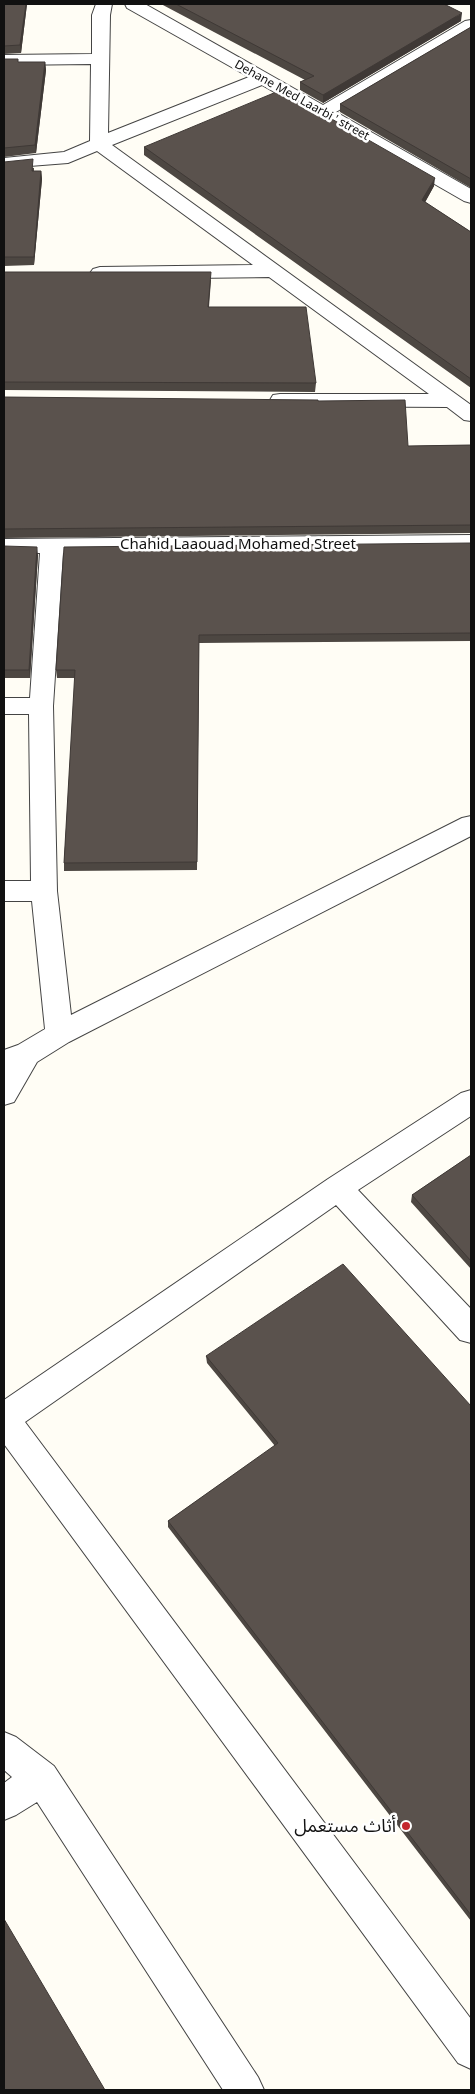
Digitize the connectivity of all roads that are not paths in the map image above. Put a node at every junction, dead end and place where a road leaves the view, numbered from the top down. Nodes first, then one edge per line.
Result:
1 (104, 4) edge
2 (132, 4) edge
3 (471, 25) edge
4 (100, 58) junction
5 (4, 60) edge
6 (263, 78) junction
7 (324, 112) junction
8 (99, 144) junction
9 (4, 162) edge
10 (467, 189) edge
11 (274, 271) junction
12 (81, 273) edge
13 (262, 400) edge
14 (451, 400) junction
15 (471, 415) edge
16 (471, 542) edge
17 (52, 545) junction
18 (4, 546) edge
19 (4, 706) edge
20 (40, 706) junction
21 (471, 825) edge
22 (44, 890) junction
23 (4, 891) edge
24 (59, 1034) junction
25 (15, 1058) edge
26 (4, 1094) edge
27 (471, 1101) edge
28 (338, 1188) junction
29 (471, 1330) edge
30 (4, 1419) edge
31 (4, 1749) edge
32 (42, 1778) junction
33 (4, 1803) edge
34 (471, 2050) edge
35 (245, 2090) edge

1 - 4 street
2 - 6 street, Dehane Med Laarbi ' street
3 - 7 street
4 - 5 street
4 - 8 street
6 - 7 street, Dehane Med Laarbi ' street
6 - 8 street
7 - 10 street, Dehane Med Laarbi ' street
8 - 9 street
8 - 11 street
11 - 12 street
11 - 14 street
13 - 14 street
14 - 15 street
16 - 17 street, Chahid Laaouad Mohamed Street
17 - 18 street, Chahid Laaouad Mohamed Street
17 - 20 street
19 - 20 street
20 - 22 street
21 - 24 street
22 - 23 street
22 - 24 street
24 - 25 street
25 - 26 street
27 - 28 street
28 - 29 street
28 - 30 street
30 - 34 street
31 - 32 street
32 - 33 street
32 - 35 street

